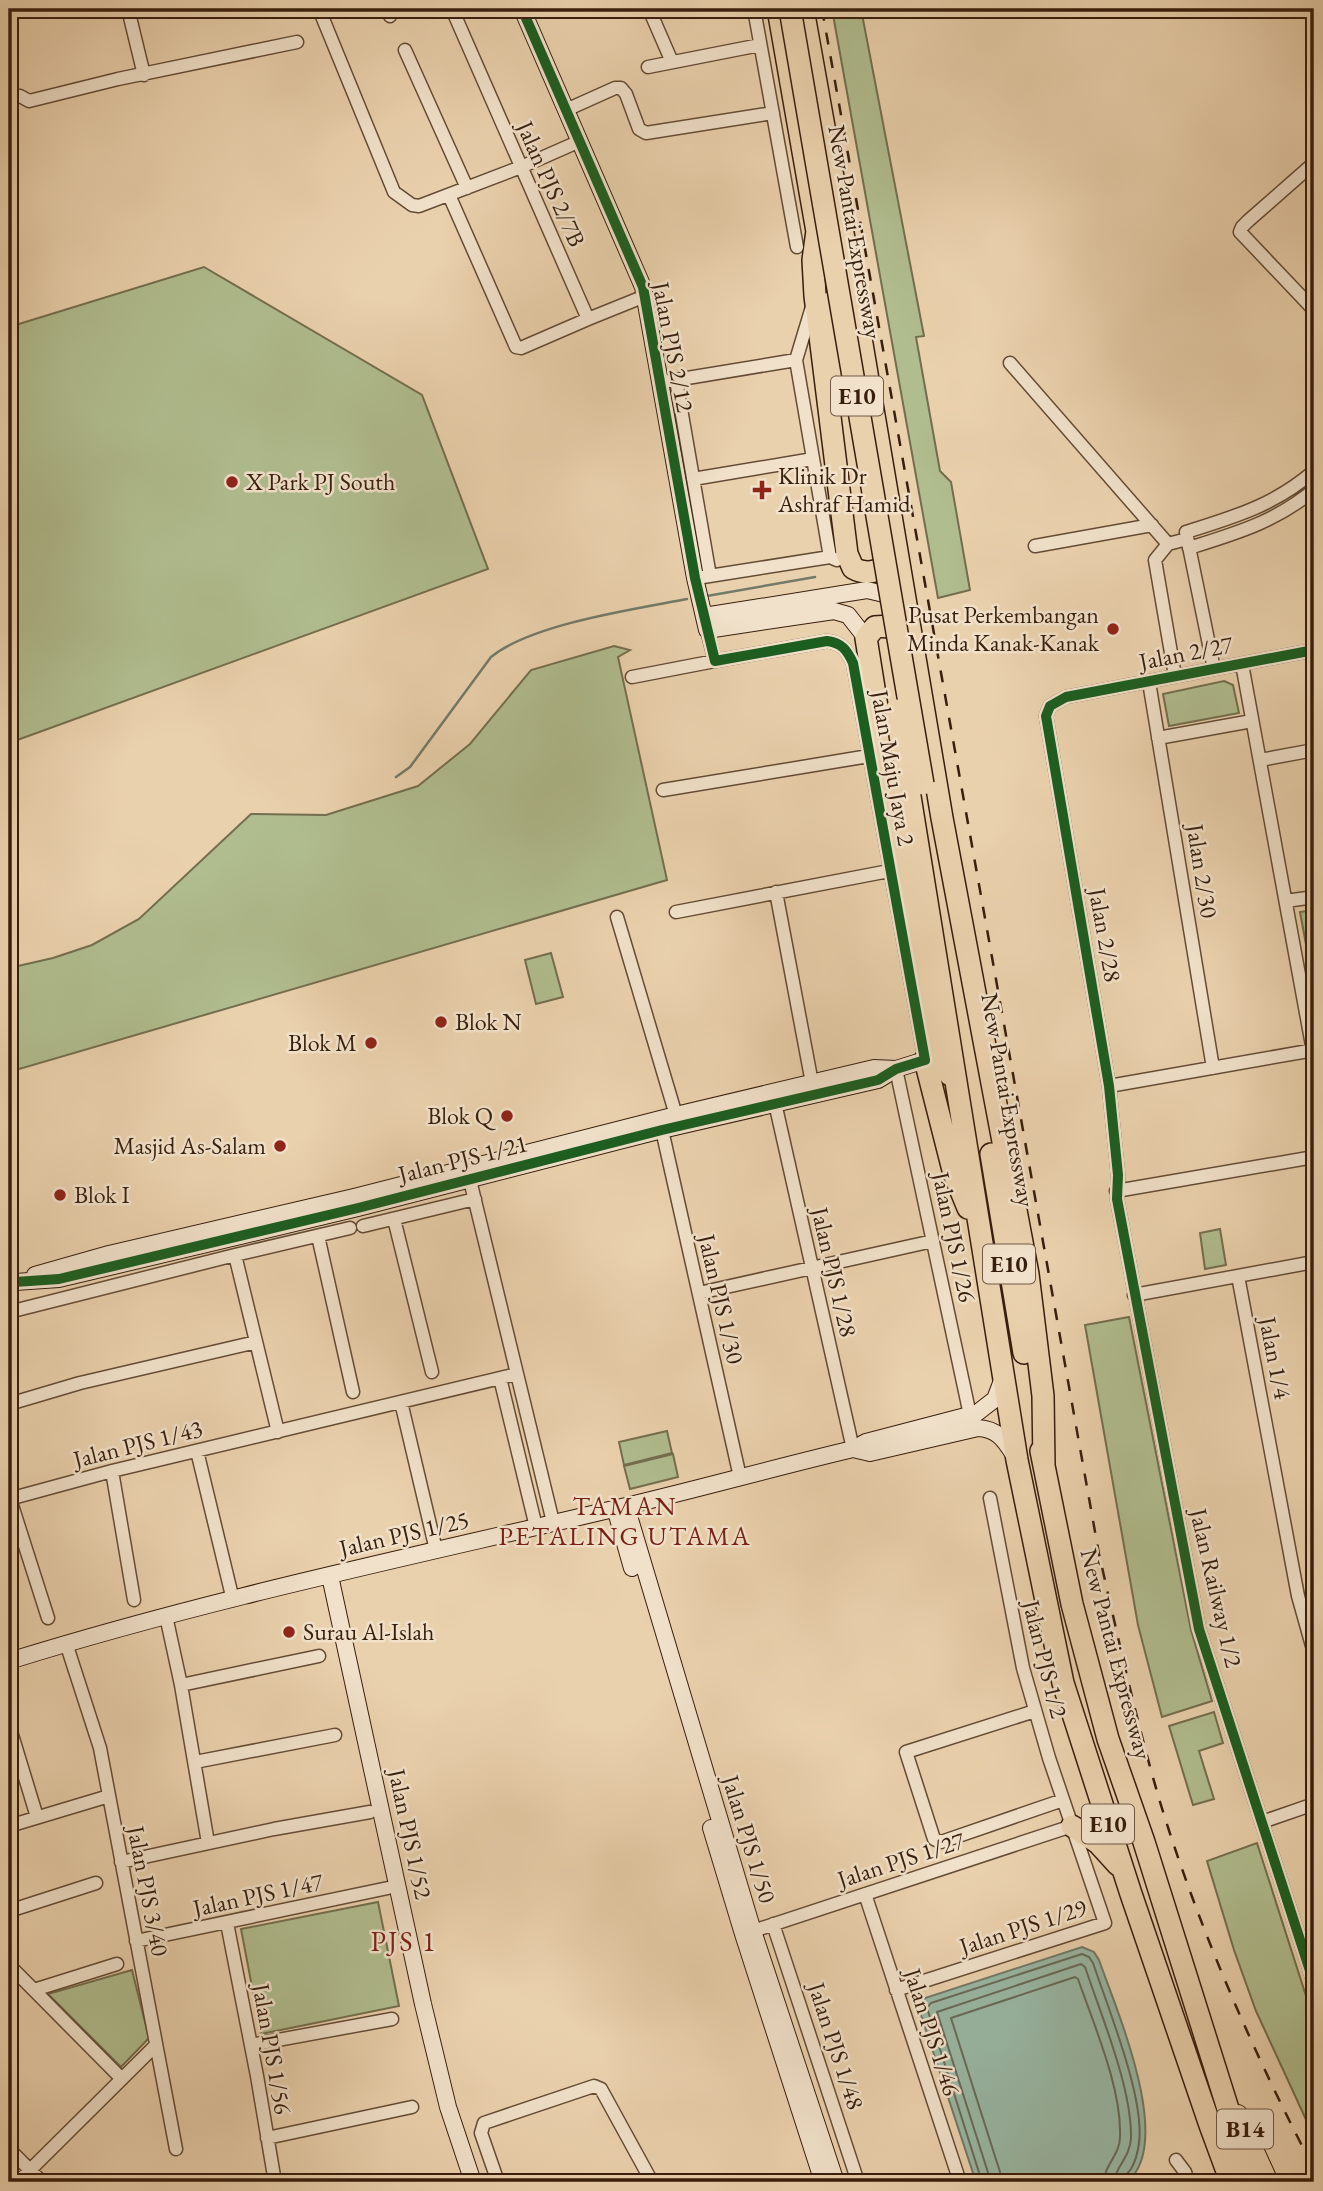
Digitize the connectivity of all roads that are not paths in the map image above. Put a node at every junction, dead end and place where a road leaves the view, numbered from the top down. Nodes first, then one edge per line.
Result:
1 (128, 9) edge
2 (319, 9) edge
3 (452, 9) edge
4 (522, 9) edge
5 (649, 9) edge
6 (754, 9) edge
7 (778, 9) edge
8 (790, 9) edge
9 (803, 9) edge
10 (297, 42) dead end
11 (761, 45) junction
12 (405, 50) dead end
13 (672, 62) junction
14 (648, 67) dead end
15 (144, 75) junction
16 (25, 99) dead end
17 (566, 110) junction
18 (773, 113) junction
19 (580, 141) junction
20 (1314, 163) edge
21 (521, 167) junction
22 (467, 188) junction
23 (449, 195) junction
24 (817, 231) junction
25 (797, 247) dead end
26 (645, 296) junction
27 (815, 296) junction
28 (1314, 310) edge
29 (588, 319) junction
30 (796, 360) junction
31 (1010, 363) dead end
32 (676, 380) junction
33 (659, 383) junction
34 (813, 459) junction
35 (1314, 471) edge
36 (693, 479) junction
37 (1314, 490) edge
38 (1152, 526) junction
39 (1187, 540) junction
40 (895, 541) junction
41 (1168, 544) junction
42 (1035, 546) dead end
43 (830, 557) junction
44 (852, 568) junction
45 (702, 577) junction
46 (706, 623) junction
47 (866, 638) junction
48 (912, 648) junction
49 (1314, 650) edge
50 (715, 661) junction
51 (1242, 664) junction
52 (1214, 669) junction
53 (632, 677) dead end
54 (1175, 677) junction
55 (1149, 682) junction
56 (1066, 697) joint
57 (1252, 721) junction
58 (1158, 738) junction
59 (1314, 750) edge
60 (869, 756) junction
61 (1259, 760) junction
62 (663, 790) dead end
63 (889, 871) junction
64 (776, 892) junction
65 (1314, 897) edge
66 (1286, 901) junction
67 (676, 912) dead end
68 (617, 917) dead end
69 (1314, 1050) edge
70 (925, 1060) junction
71 (1213, 1068) junction
72 (896, 1069) junction
73 (812, 1083) junction
74 (1109, 1086) junction
75 (958, 1089) junction
76 (775, 1103) junction
77 (675, 1114) junction
78 (662, 1130) junction
79 (1314, 1157) edge
80 (469, 1174) junction
81 (1116, 1192) junction
82 (475, 1199) junction
83 (394, 1219) junction
84 (318, 1236) junction
85 (981, 1239) junction
86 (933, 1241) junction
87 (235, 1255) junction
88 (1314, 1262) edge
89 (812, 1268) junction
90 (1238, 1276) junction
91 (12, 1283) edge
92 (699, 1293) junction
93 (1134, 1295) junction
94 (9, 1312) edge
95 (256, 1342) junction
96 (432, 1372) dead end
97 (517, 1374) junction
98 (500, 1378) junction
99 (1003, 1378) junction
100 (353, 1392) dead end
101 (401, 1402) junction
102 (9, 1404) edge
103 (970, 1415) junction
104 (278, 1432) junction
105 (853, 1449) junction
106 (197, 1451) junction
107 (1017, 1460) junction
108 (1044, 1465) junction
109 (112, 1471) junction
110 (740, 1477) junction
111 (990, 1498) dead end
112 (10, 1499) edge
113 (620, 1507) junction
114 (552, 1522) junction
115 (536, 1527) junction
116 (436, 1550) junction
117 (325, 1577) junction
118 (134, 1600) dead end
119 (233, 1600) junction
120 (166, 1616) junction
121 (48, 1618) dead end
122 (66, 1643) junction
123 (1314, 1653) edge
124 (320, 1656) dead end
125 (9, 1661) edge
126 (181, 1685) junction
127 (1035, 1711) junction
128 (9, 1725) edge
129 (335, 1734) dead end
130 (195, 1762) junction
131 (109, 1796) junction
132 (1063, 1800) junction
133 (1314, 1804) edge
134 (376, 1811) junction
135 (37, 1817) junction
136 (1262, 1822) junction
137 (9, 1826) edge
138 (1072, 1826) junction
139 (379, 1827) junction
140 (208, 1843) junction
141 (121, 1862) junction
142 (1124, 1872) junction
143 (96, 1883) dead end
144 (388, 1888) junction
145 (865, 1894) junction
146 (9, 1911) edge
147 (227, 1923) junction
148 (773, 1924) junction
149 (748, 1932) junction
150 (136, 1941) junction
151 (117, 1964) dead end
152 (9, 1965) edge
153 (1314, 1983) edge
154 (34, 1990) junction
155 (897, 1990) junction
156 (392, 2019) dead end
157 (156, 2045) junction
158 (251, 2045) junction
159 (1218, 2077) junction
160 (122, 2079) junction
161 (412, 2107) dead end
162 (443, 2108) junction
163 (267, 2138) junction
164 (845, 2141) junction
165 (176, 2149) dead end
166 (819, 2150) junction
167 (10, 2153) edge
168 (1176, 2160) dead end
169 (30, 2170) junction
170 (1224, 2181) edge
171 (18, 2182) edge
172 (42, 2182) edge
173 (275, 2182) edge
174 (461, 2182) edge
175 (473, 2182) edge
176 (498, 2182) edge
177 (652, 2182) edge
178 (823, 2182) edge
179 (836, 2182) edge
180 (859, 2182) edge
181 (960, 2182) edge
182 (1188, 2182) edge
183 (1251, 2182) edge
184 (1269, 2182) edge

1 - 15 street
2 - 23 street
3 - 21 street, Jalan PJS 2/7B
4 - 17 street, Jalan PJS 2/12
5 - 13 street
6 - 11 street
7 - 24 highway, New Pantai Expressway / E10
8 - 108 highway, New Pantai Expressway / E10, bridge
9 - 40 highway
10 - 15 street
11 - 13 street
11 - 18 street
12 - 22 street
13 - 14 street
15 - 16 street
17 - 18 street
17 - 19 street, Jalan PJS 2/12
18 - 25 street
19 - 21 street
19 - 26 street, Jalan PJS 2/12
20 - 28 street
21 - 22 street
21 - 29 street, Jalan PJS 2/7B
22 - 23 street
23 - 29 street
24 - 27 highway
24 - 75 highway, New Pantai Expressway / E10, bridge
26 - 29 street
26 - 33 street, Jalan PJS 2/12
27 - 30 street
27 - 44 highway
30 - 32 street
30 - 34 street
31 - 38 street
32 - 33 street
32 - 36 street
33 - 45 street, Jalan PJS 2/12
34 - 36 street
34 - 43 street
35 - 39 street
36 - 45 street
37 - 39 street
38 - 41 street
38 - 42 street
39 - 41 street
39 - 52 street, Jalan 2/27
40 - 44 highway
40 - 48 highway
41 - 54 street
43 - 44 street
43 - 45 street
45 - 46 street, Jalan PJS 2/12
46 - 47 street
46 - 48 street
46 - 50 street
47 - 48 highway
47 - 75 highway
48 - 108 highway
49 - 51 street, Jalan 2/27
50 - 53 street, Jalan Maju Jaya 2
50 - 60 street, Jalan Maju Jaya 2
51 - 52 street, Jalan 2/27
51 - 57 street
52 - 54 street, Jalan 2/27
54 - 55 street, Jalan 2/27
55 - 56 street, Jalan 2/27
55 - 58 street, Jalan 2/30
56 - 74 street, Jalan 2/28
57 - 58 street
57 - 61 street
58 - 71 street, Jalan 2/30
59 - 61 street
60 - 62 street
60 - 63 street, Jalan Maju Jaya 2
61 - 66 street
63 - 64 street
63 - 70 street, Jalan Maju Jaya 2
64 - 67 street
64 - 73 street
65 - 66 street
66 - 69 street
68 - 77 street
69 - 71 street
70 - 72 street, Jalan PJS 1/21
70 - 85 highway
71 - 74 street
72 - 73 street, Jalan PJS 1/21
72 - 76 street, Jalan PJS 1/21
72 - 86 street, Jalan PJS 1/26
73 - 77 street, Jalan PJS 1/21
74 - 81 street, Jalan 2/28
75 - 85 highway, New Pantai Expressway / E10
76 - 77 street, Jalan PJS 1/21
76 - 89 street, Jalan PJS 1/28
77 - 78 street, Jalan PJS 1/21
77 - 80 street, Jalan PJS 1/21
78 - 80 street, Jalan PJS 1/21
78 - 92 street, Jalan PJS 1/30
79 - 81 street
80 - 82 street
80 - 91 street, Jalan PJS 1/21
81 - 93 street, Jalan Railway 1/2
82 - 83 street
82 - 97 street
83 - 84 street
83 - 96 street
84 - 87 street
84 - 100 street
85 - 99 highway, New Pantai Expressway / E10
86 - 89 street
86 - 103 street, Jalan PJS 1/26
87 - 94 street
87 - 95 street
88 - 90 street
89 - 92 street
89 - 105 street, Jalan PJS 1/28
90 - 93 street
90 - 123 street, Jalan 1/4
92 - 110 street, Jalan PJS 1/30
93 - 136 street, Jalan Railway 1/2
95 - 102 street
95 - 104 street
97 - 98 street, Jalan PJS 1/43
97 - 114 street
98 - 101 street, Jalan PJS 1/43
98 - 115 street
99 - 103 street, Jalan PJS 1/25
99 - 107 highway, New Pantai Expressway / E10
101 - 104 street, Jalan PJS 1/43
101 - 116 street
103 - 105 street, Jalan PJS 1/25
104 - 106 street, Jalan PJS 1/43
105 - 107 street, Jalan PJS 1/25
105 - 110 street, Jalan PJS 1/25
106 - 109 street, Jalan PJS 1/43
106 - 119 street
107 - 142 highway, New Pantai Expressway / E10
108 - 159 highway, New Pantai Expressway / E10
109 - 112 street, Jalan PJS 1/43
109 - 118 street
110 - 113 street, Jalan PJS 1/25
111 - 127 street, Jalan PJS 1/2
112 - 121 street
113 - 114 street, Jalan PJS 1/25
113 - 149 street, Jalan PJS 1/50
114 - 115 street, Jalan PJS 1/25
115 - 116 street, Jalan PJS 1/25
116 - 117 street, Jalan PJS 1/25
117 - 119 street, Jalan PJS 1/25
117 - 134 street, Jalan PJS 1/52
119 - 120 street, Jalan PJS 1/25
120 - 122 street, Jalan PJS 1/25
120 - 126 street
122 - 125 street, Jalan PJS 1/25
122 - 131 street, Jalan PJS 3/40
124 - 126 street
126 - 130 street
127 - 132 street, Jalan PJS 1/2
127 - 132 street
128 - 135 street
129 - 130 street
130 - 140 street
131 - 135 street
131 - 141 street, Jalan PJS 3/40
132 - 138 street, Jalan PJS 1/2
133 - 136 street
134 - 139 street, Jalan PJS 1/52
134 - 140 street
135 - 137 street
136 - 153 street, Jalan Railway 1/2
138 - 142 highway
138 - 145 street, Jalan PJS 1/27
138 - 155 street, Jalan PJS 1/29
139 - 144 street, Jalan PJS 1/52
139 - 162 street, Jalan PJS 1/52
140 - 141 street
141 - 150 street, Jalan PJS 3/40
142 - 170 highway, New Pantai Expressway / E10
143 - 146 street
144 - 147 street, Jalan PJS 1/47
144 - 162 street, Jalan PJS 1/52
145 - 148 street, Jalan PJS 1/27
145 - 155 street, Jalan PJS 1/46
147 - 150 street, Jalan PJS 1/47
147 - 158 street, Jalan PJS 1/56
148 - 149 street, Jalan PJS 1/27
148 - 164 street, Jalan PJS 1/48
149 - 166 street, Jalan PJS 1/50
150 - 157 street, Jalan PJS 3/40
151 - 154 street
152 - 154 street
154 - 160 street
155 - 181 street, Jalan PJS 1/46
156 - 158 street
157 - 160 street
157 - 165 street, Jalan PJS 3/40
158 - 163 street, Jalan PJS 1/56
159 - 183 highway, New Pantai Expressway / E10
159 - 184 main road, B14
160 - 169 street
161 - 163 street
162 - 174 street, Jalan PJS 1/52
162 - 175 street, Jalan PJS 1/52
163 - 173 street, Jalan PJS 1/56
164 - 166 street
164 - 180 street, Jalan PJS 1/48
166 - 178 street, Jalan PJS 1/50
166 - 179 street, Jalan PJS 1/50
167 - 169 street
168 - 182 street
169 - 171 street
169 - 172 street
176 - 177 street

